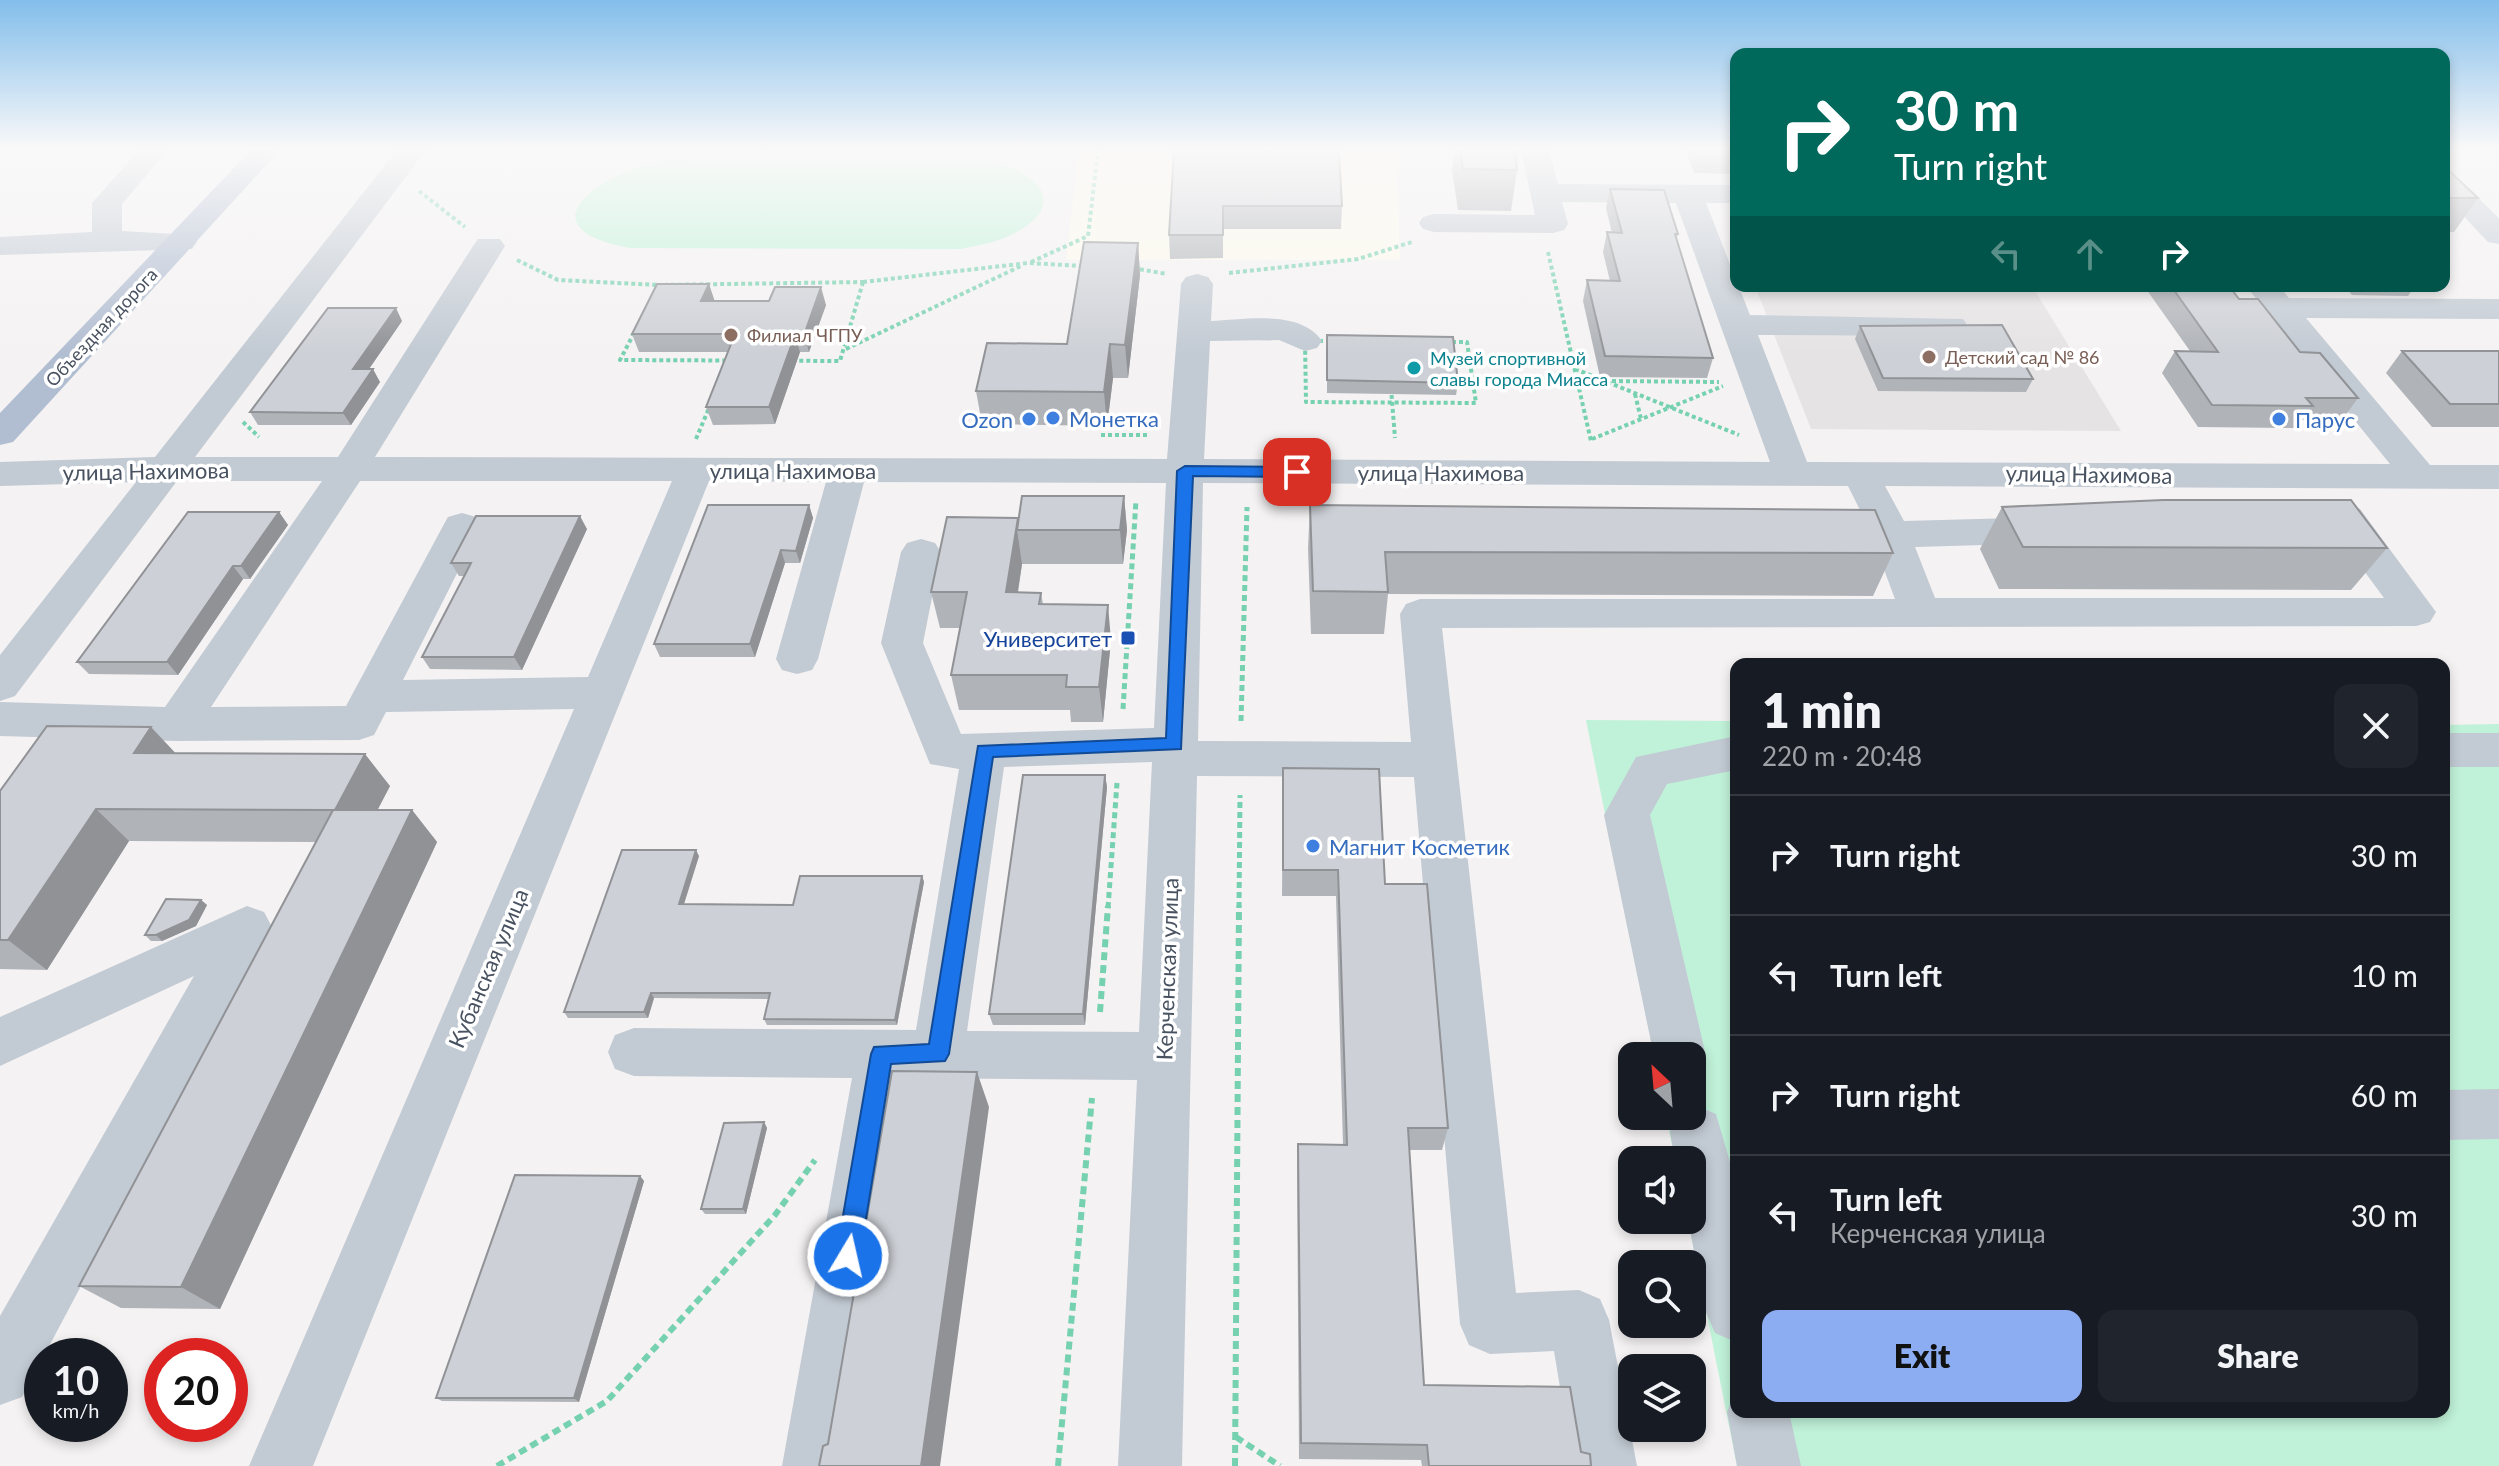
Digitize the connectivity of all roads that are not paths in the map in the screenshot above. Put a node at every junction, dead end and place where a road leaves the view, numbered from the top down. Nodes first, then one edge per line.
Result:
1 (107, 218) edge
2 (203, 218) edge
3 (359, 218) edge
4 (1552, 218) edge
5 (1697, 218) edge
6 (2482, 218) edge
7 (1428, 231) road end
8 (2499, 235) edge
9 (107, 240) junction
10 (181, 242) junction
11 (0, 246) edge
12 (489, 246) road end
13 (1197, 284) road end
14 (2271, 297) edge
15 (2499, 309) edge
16 (1738, 325) junction
17 (1986, 327) edge
18 (1192, 331) junction
19 (1305, 341) road end
20 (0, 434) edge
21 (694, 449) junction
22 (1163, 454) junction
23 (1788, 457) junction
24 (165, 469) junction
25 (349, 469) junction
26 (848, 470) junction
27 (1858, 472) junction
28 (0, 474) edge
29 (2420, 477) junction
30 (2499, 477) edge
31 (2299, 520) edge
32 (462, 526) dead end
33 (2096, 528) edge
34 (1783, 535) edge
35 (1892, 537) junction
36 (921, 552) dead end
37 (1920, 611) junction
38 (797, 659) dead end
39 (0, 685) edge
40 (603, 693) junction
41 (373, 696) junction
42 (0, 719) edge
43 (177, 724) junction
44 (2450, 750) edge
45 (2499, 750) edge
46 (984, 751) junction
47 (1175, 751) junction
48 (1730, 754) edge
49 (1436, 760) junction
50 (0, 1042) edge
51 (1677, 1042) edge
52 (634, 1052) dead end
53 (882, 1054) junction
54 (938, 1054) junction
55 (1164, 1056) junction
56 (2499, 1114) edge
57 (2450, 1115) edge
58 (1708, 1124) edge
59 (1730, 1272) edge
60 (0, 1375) edge
61 (1759, 1418) edge
62 (281, 1466) edge
63 (814, 1466) edge
64 (1150, 1466) edge
65 (1605, 1466) edge
66 (1769, 1466) edge

1 - 9 street
2 - 10 main road, Объездная дорога
3 - 24 street
4 - 7 street
5 - 16 street
6 - 8 street
9 - 10 street
9 - 11 street
10 - 20 main road, Объездная дорога
12 - 25 street
13 - 18 street, Керченская улица
14 - 15 street
14 - 29 street
16 - 17 street
16 - 23 street
18 - 19 street
18 - 22 street, Керченская улица
21 - 25 street, улица Нахимова
21 - 26 street, улица Нахимова
21 - 40 street, Кубанская улица
22 - 23 street, улица Нахимова
22 - 26 street, улица Нахимова
22 - 47 street, Керченская улица
23 - 27 street, улица Нахимова
24 - 25 street, улица Нахимова
24 - 28 street, улица Нахимова
24 - 39 street
25 - 43 street
26 - 38 street
27 - 29 street, улица Нахимова
27 - 35 street
29 - 30 street, улица Нахимова
31 - 37 street
32 - 41 street
33 - 35 street
34 - 35 street
35 - 37 street
36 - 46 street
37 - 49 street
40 - 41 street
40 - 62 street, Кубанская улица
41 - 43 street
42 - 43 street
44 - 45 street
46 - 47 street
46 - 54 street
47 - 49 street
47 - 55 street, Керченская улица
48 - 51 street
49 - 65 street
50 - 60 street
52 - 53 street
53 - 54 street
53 - 63 street
54 - 55 street
55 - 64 street, Керченская улица
56 - 57 street
58 - 59 street
61 - 66 street

